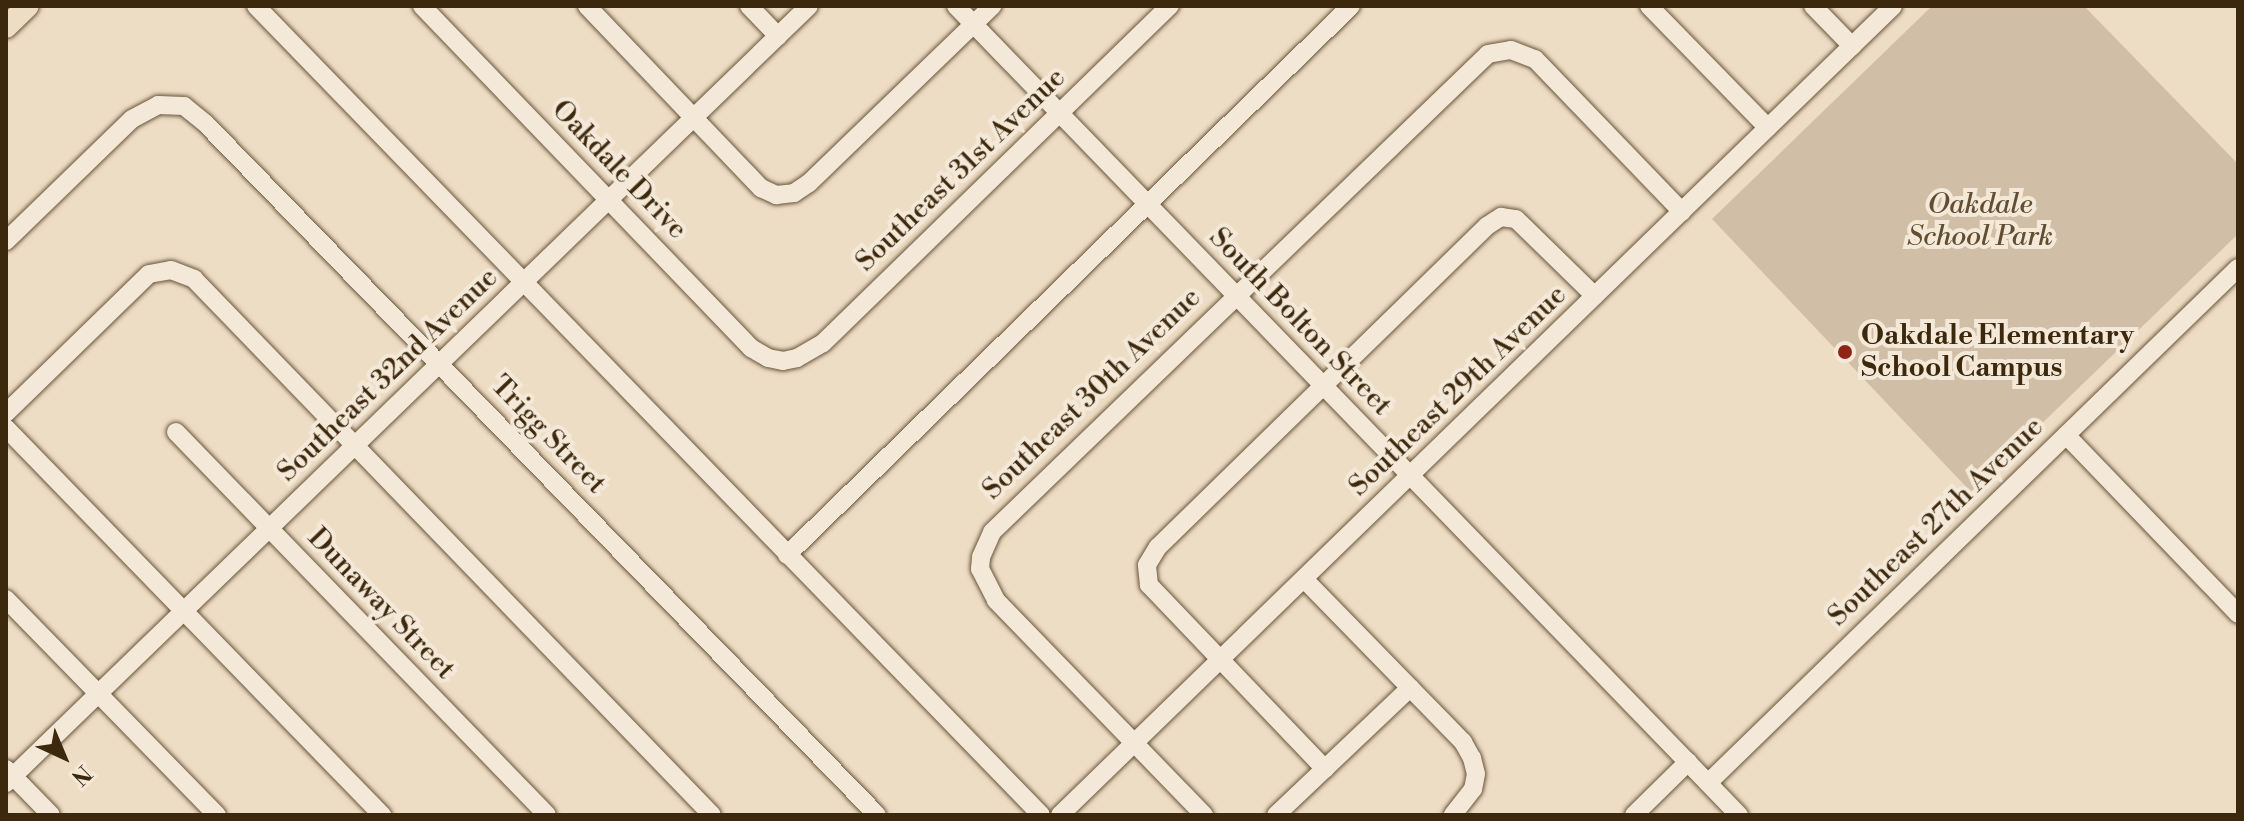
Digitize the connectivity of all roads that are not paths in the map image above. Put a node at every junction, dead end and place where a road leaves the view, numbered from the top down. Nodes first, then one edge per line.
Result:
1 (28, 6) edge
2 (256, 6) edge
3 (587, 6) edge
4 (749, 6) edge
5 (809, 6) edge
6 (956, 6) edge
7 (992, 6) edge
8 (1170, 6) edge
9 (1351, 6) edge
10 (1649, 6) edge
11 (1813, 6) edge
12 (1893, 6) edge
13 (424, 7) edge
14 (973, 24) junction
15 (6, 27) edge
16 (778, 36) junction
17 (1852, 46) junction
18 (1060, 113) junction
19 (693, 118) junction
20 (1768, 128) junction
21 (609, 200) junction
22 (1146, 203) junction
23 (1682, 212) junction
24 (6, 241) edge
25 (2237, 271) edge
26 (523, 284) junction
27 (1234, 295) junction
28 (1595, 296) junction
29 (783, 361) joint
30 (440, 364) junction
31 (1324, 387) junction
32 (6, 413) edge
33 (6, 428) edge
34 (176, 432) dead end
35 (2066, 435) junction
36 (355, 446) junction
37 (1410, 476) junction
38 (269, 529) junction
39 (787, 555) junction
40 (1304, 579) junction
41 (6, 599) edge
42 (183, 611) junction
43 (2238, 614) edge
44 (1219, 661) junction
45 (1410, 688) junction
46 (99, 694) junction
47 (1134, 744) junction
48 (1688, 762) junction
49 (1325, 769) junction
50 (8, 776) edge
51 (1708, 783) junction
52 (51, 815) edge
53 (217, 815) edge
54 (382, 815) edge
55 (547, 815) edge
56 (712, 815) edge
57 (877, 815) edge
58 (1041, 815) edge
59 (1060, 815) edge
60 (1204, 815) edge
61 (1276, 815) edge
62 (1453, 815) edge
63 (1634, 815) edge
64 (1739, 815) edge

1 - 15 main road
2 - 26 street
3 - 19 street
4 - 16 street
5 - 16 street, Southeast 32nd Avenue
6 - 14 street, South Bolton Street
7 - 14 street
8 - 18 street, Southeast 31st Avenue
9 - 22 street
10 - 20 street
11 - 17 street
12 - 17 street, Southeast 29th Avenue
13 - 21 street, Oakdale Drive
14 - 18 street, South Bolton Street
14 - 19 street
16 - 19 street, Southeast 32nd Avenue
17 - 20 street, Southeast 29th Avenue
18 - 22 street, South Bolton Street
18 - 29 street, Southeast 31st Avenue
19 - 21 street, Southeast 32nd Avenue
20 - 23 street, Southeast 29th Avenue
21 - 26 street, Southeast 32nd Avenue
21 - 29 street, Oakdale Drive
22 - 27 street, South Bolton Street
22 - 39 street
23 - 27 street, Southeast 30th Avenue
23 - 28 street, Southeast 29th Avenue
24 - 30 street, Trigg Street
25 - 35 street, Southeast 27th Avenue
26 - 30 street, Southeast 32nd Avenue
26 - 39 street
27 - 31 street, South Bolton Street
27 - 47 street, Southeast 30th Avenue
28 - 31 street
28 - 37 street, Southeast 29th Avenue
30 - 36 street, Southeast 32nd Avenue
30 - 57 street, Trigg Street
31 - 37 street, South Bolton Street
31 - 44 street
32 - 36 street
33 - 42 street
34 - 38 street, Dunaway Street
35 - 43 street
35 - 51 street, Southeast 27th Avenue
36 - 38 street, Southeast 32nd Avenue
36 - 56 street
37 - 40 street, Southeast 29th Avenue
37 - 48 street, South Bolton Street
38 - 42 street, Southeast 32nd Avenue
38 - 55 street, Dunaway Street
39 - 58 street
40 - 44 street, Southeast 29th Avenue
40 - 45 street
41 - 46 street
42 - 46 street, Southeast 32nd Avenue
42 - 54 street
44 - 47 street, Southeast 29th Avenue
44 - 49 street
45 - 49 street
45 - 62 street
46 - 50 street, Southeast 32nd Avenue
46 - 53 street
47 - 59 street, Southeast 29th Avenue
47 - 60 street
48 - 51 street, South Bolton Street
48 - 63 street
49 - 61 street
50 - 52 street
51 - 64 street, South Bolton Street

